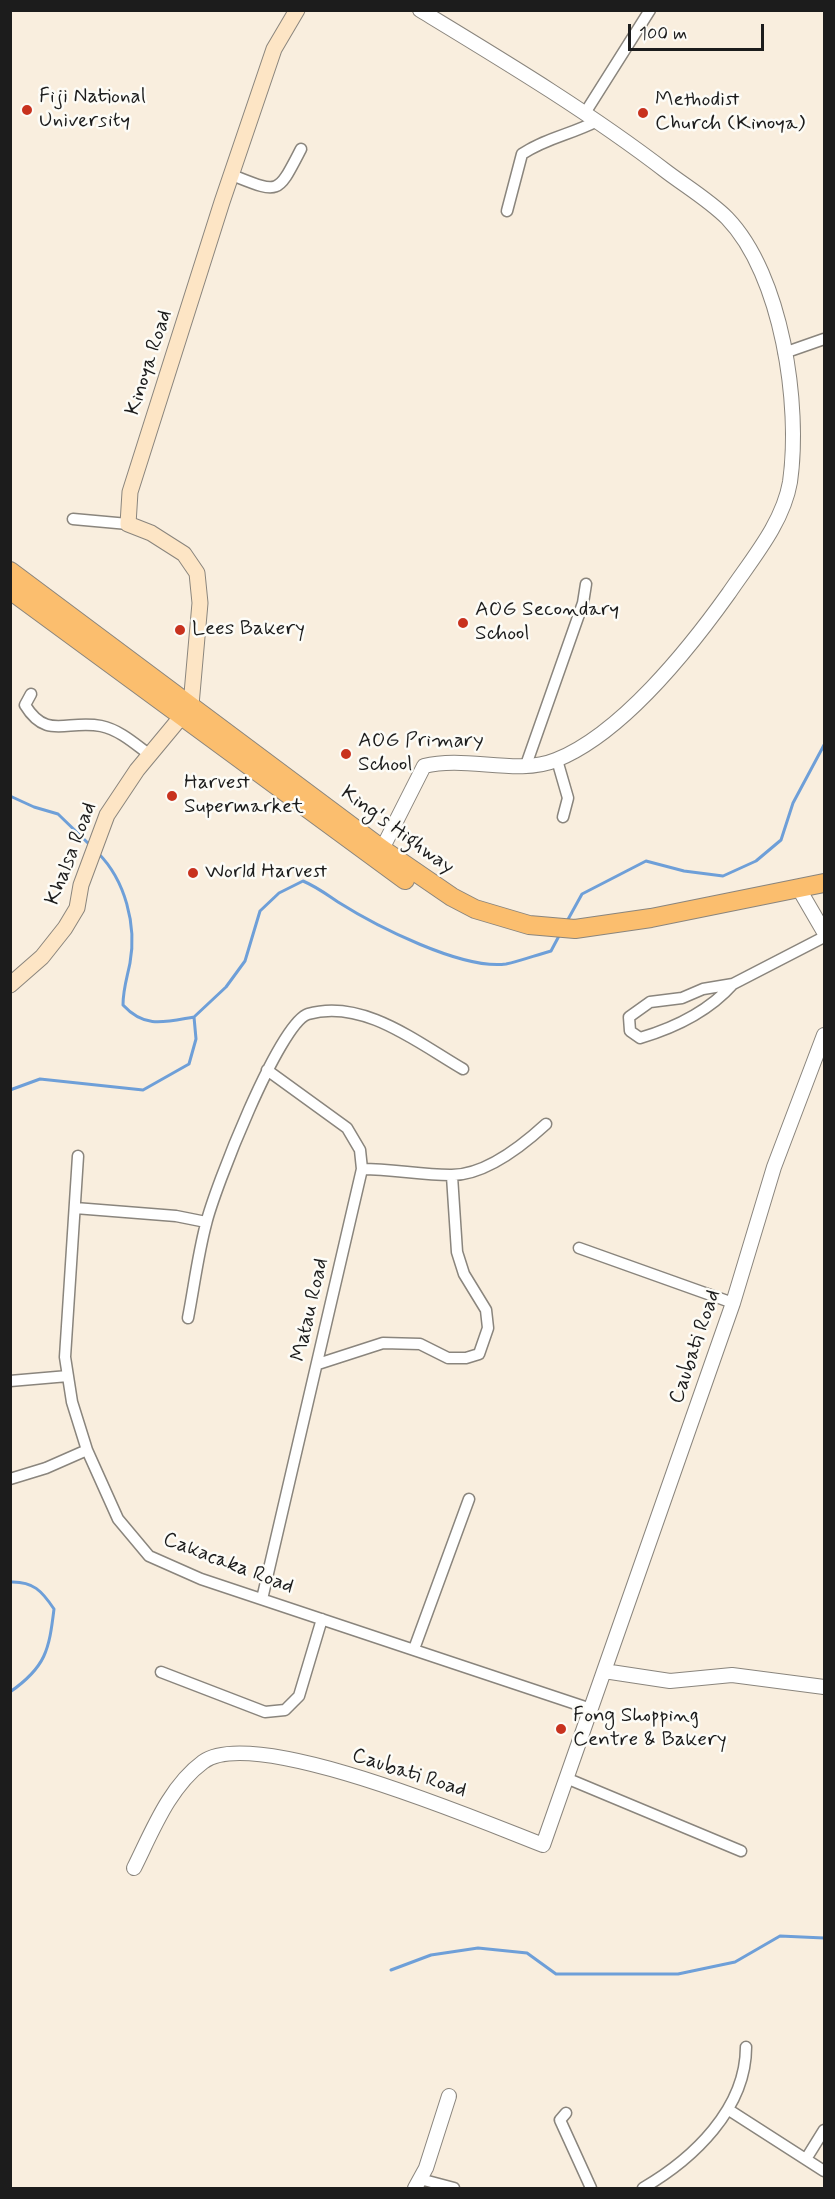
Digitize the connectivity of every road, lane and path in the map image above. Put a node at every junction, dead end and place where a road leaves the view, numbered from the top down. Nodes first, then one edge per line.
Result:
1 (297, 10) edge
2 (420, 10) edge
3 (650, 10) edge
4 (591, 117) junction
5 (301, 149) dead end
6 (232, 175) junction
7 (507, 211) dead end
8 (825, 339) edge
9 (784, 353) junction
10 (73, 519) dead end
11 (128, 524) junction
12 (10, 571) edge
13 (586, 584) dead end
14 (10, 590) edge
15 (31, 694) dead end
16 (185, 710) junction
17 (150, 755) junction
18 (557, 760) junction
19 (526, 765) junction
20 (563, 817) dead end
21 (379, 855) junction
22 (825, 883) edge
23 (801, 894) junction
24 (825, 894) edge
25 (825, 932) edge
26 (825, 937) edge
27 (733, 984) junction
28 (10, 985) edge
29 (825, 1035) edge
30 (463, 1069) dead end
31 (267, 1070) junction
32 (546, 1124) dead end
33 (78, 1156) dead end
34 (362, 1169) junction
35 (452, 1176) junction
36 (75, 1208) junction
37 (206, 1222) junction
38 (579, 1248) dead end
39 (733, 1303) junction
40 (188, 1318) dead end
41 (318, 1364) junction
42 (68, 1376) junction
43 (10, 1381) edge
44 (87, 1450) junction
45 (10, 1479) edge
46 (469, 1499) dead end
47 (262, 1599) junction
48 (322, 1619) junction
49 (414, 1649) junction
50 (604, 1671) junction
51 (161, 1672) dead end
52 (825, 1687) edge
53 (591, 1709) junction
54 (566, 1778) junction
55 (741, 1851) dead end
56 (134, 1868) dead end
57 (746, 2048) dead end
58 (449, 2096) dead end
59 (729, 2110) junction
60 (566, 2113) dead end
61 (825, 2130) edge
62 (806, 2159) junction
63 (825, 2171) edge
64 (417, 2184) edge
65 (454, 2188) edge
66 (591, 2188) edge
67 (643, 2188) edge

1 - 6 main road, Kinoya Road
2 - 4 street
3 - 4 street
4 - 7 street
4 - 9 street
5 - 6 street
6 - 11 main road, Kinoya Road
8 - 9 street
9 - 18 street
10 - 11 street
11 - 16 main road
12 - 16 highway, King's Highway
13 - 19 street
14 - 16 highway, King's Highway
15 - 17 street
16 - 17 main road, Khalsa Road
16 - 21 highway, King's Highway
17 - 28 main road, Khalsa Road
18 - 19 street
18 - 20 street
19 - 21 street
21 - 23 highway, King's Highway
22 - 23 highway, King's Highway
23 - 24 highway, King's Highway
23 - 25 street
26 - 27 street
27 - 27 street
29 - 39 street, Caubati Road
30 - 31 street
31 - 34 street, Matau Road
31 - 37 street
32 - 35 street
33 - 36 street, Cakacaka Road
34 - 35 street
34 - 41 street, Matau Road
35 - 41 street
36 - 37 street
36 - 42 street, Cakacaka Road
37 - 40 street
38 - 39 street
39 - 50 street, Caubati Road
41 - 47 street, Matau Road
42 - 43 street
42 - 44 street, Cakacaka Road
44 - 45 street
44 - 47 street, Cakacaka Road
46 - 49 street
47 - 48 street, Cakacaka Road
48 - 49 street, Cakacaka Road
48 - 51 street
49 - 53 street, Cakacaka Road
50 - 52 street
50 - 53 street, Caubati Road
53 - 54 street, Caubati Road
54 - 55 street
54 - 56 street, Caubati Road
57 - 59 street
58 - 64 street
59 - 62 street
59 - 67 street
60 - 66 street
61 - 62 street
62 - 63 street
64 - 65 street

